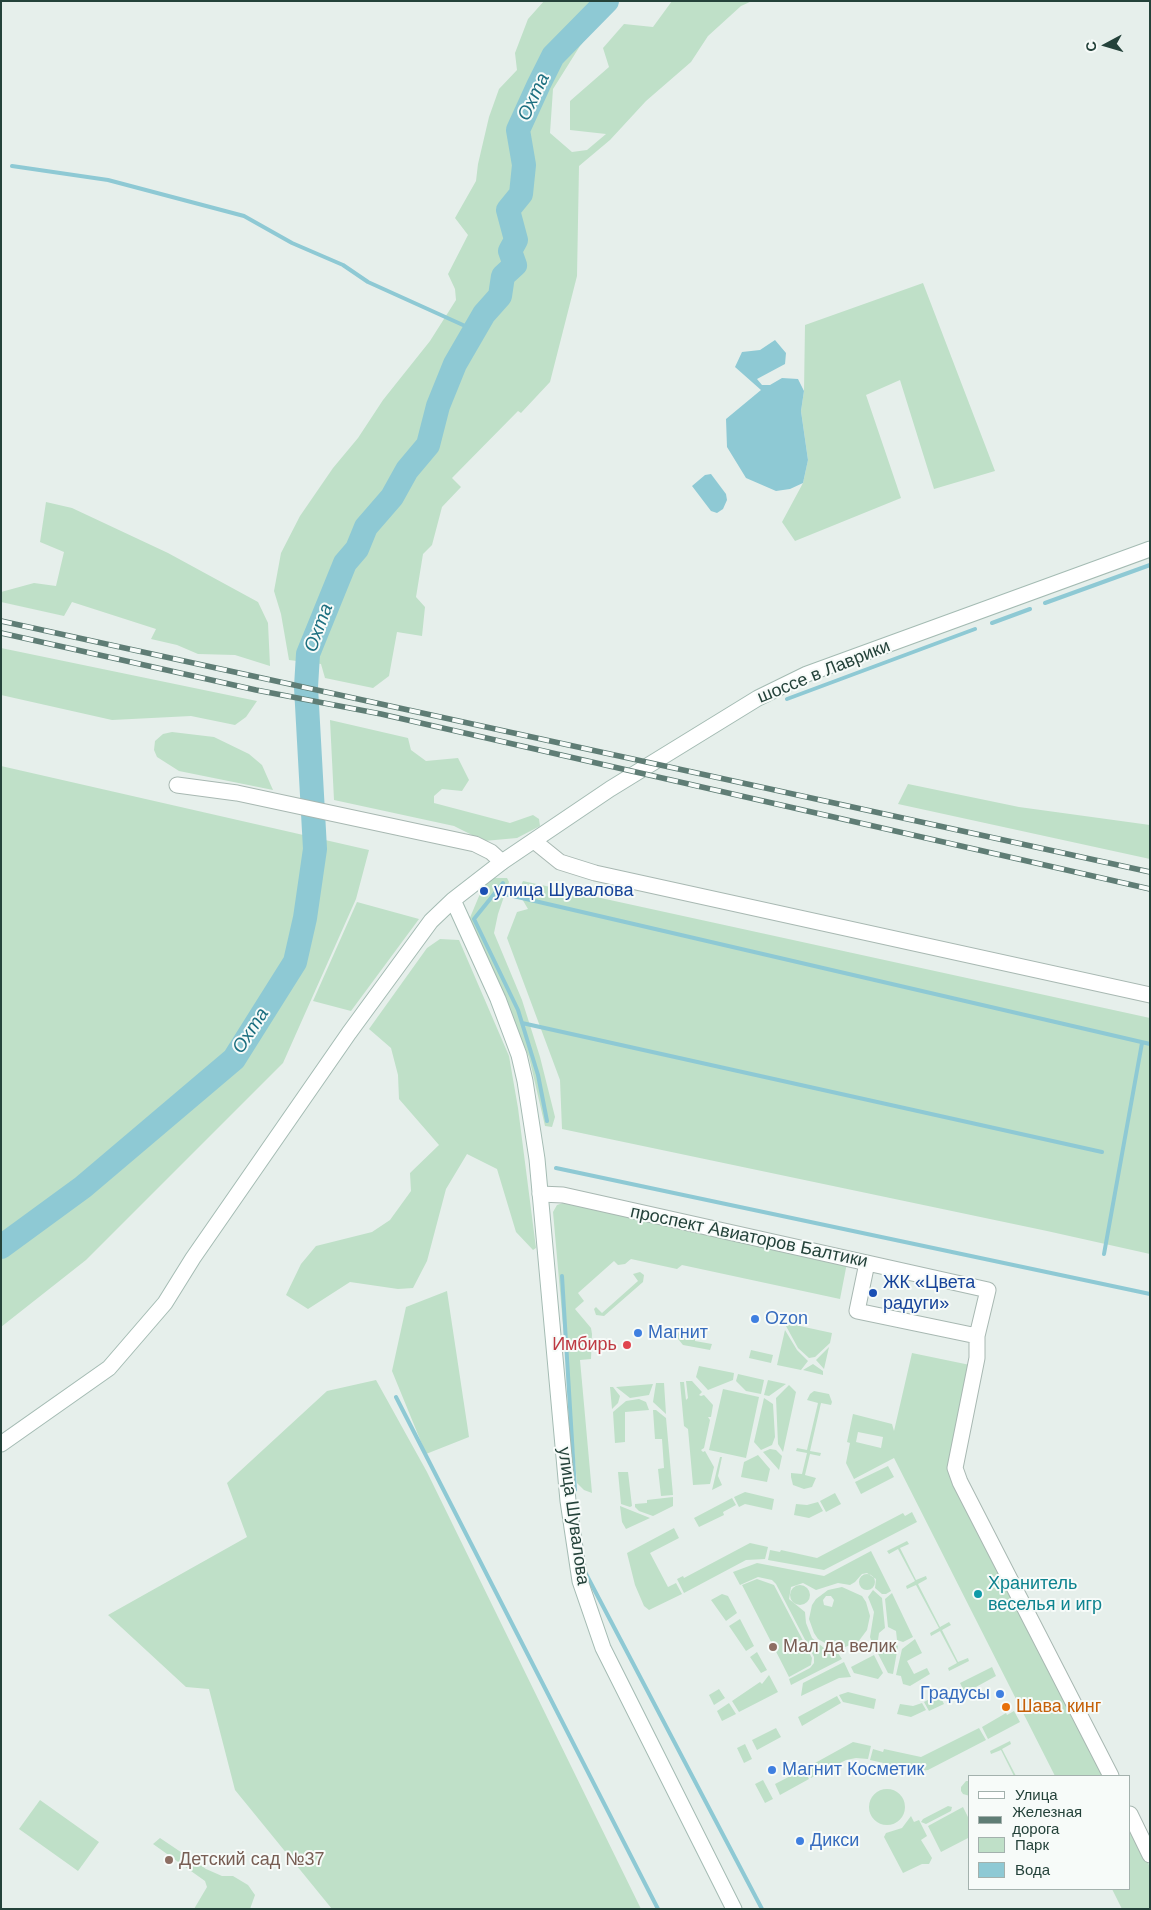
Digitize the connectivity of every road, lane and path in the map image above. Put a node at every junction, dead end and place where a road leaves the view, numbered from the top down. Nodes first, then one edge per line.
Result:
1 (1150, 549) edge
2 (177, 786) dead end
3 (534, 841) junction
4 (502, 862) junction
5 (453, 900) junction
6 (1150, 995) edge
7 (540, 1194) junction
8 (867, 1263) junction
9 (977, 1336) junction
10 (1, 1444) edge
11 (1110, 1775) edge
12 (1131, 1816) edge
13 (1150, 1854) edge
14 (734, 1909) edge

1 - 3 street, шоссе в Лаврики
2 - 4 street
3 - 4 street, шоссе в Лаврики
3 - 6 street
4 - 5 street, шоссе в Лаврики
5 - 7 street, улица Шувалова
5 - 10 street, шоссе в Лаврики
7 - 8 street, проспект Авиаторов Балтики
7 - 14 street, улица Шувалова
8 - 9 street, проспект Авиаторов Балтики
8 - 9 street
9 - 11 street
12 - 13 street

